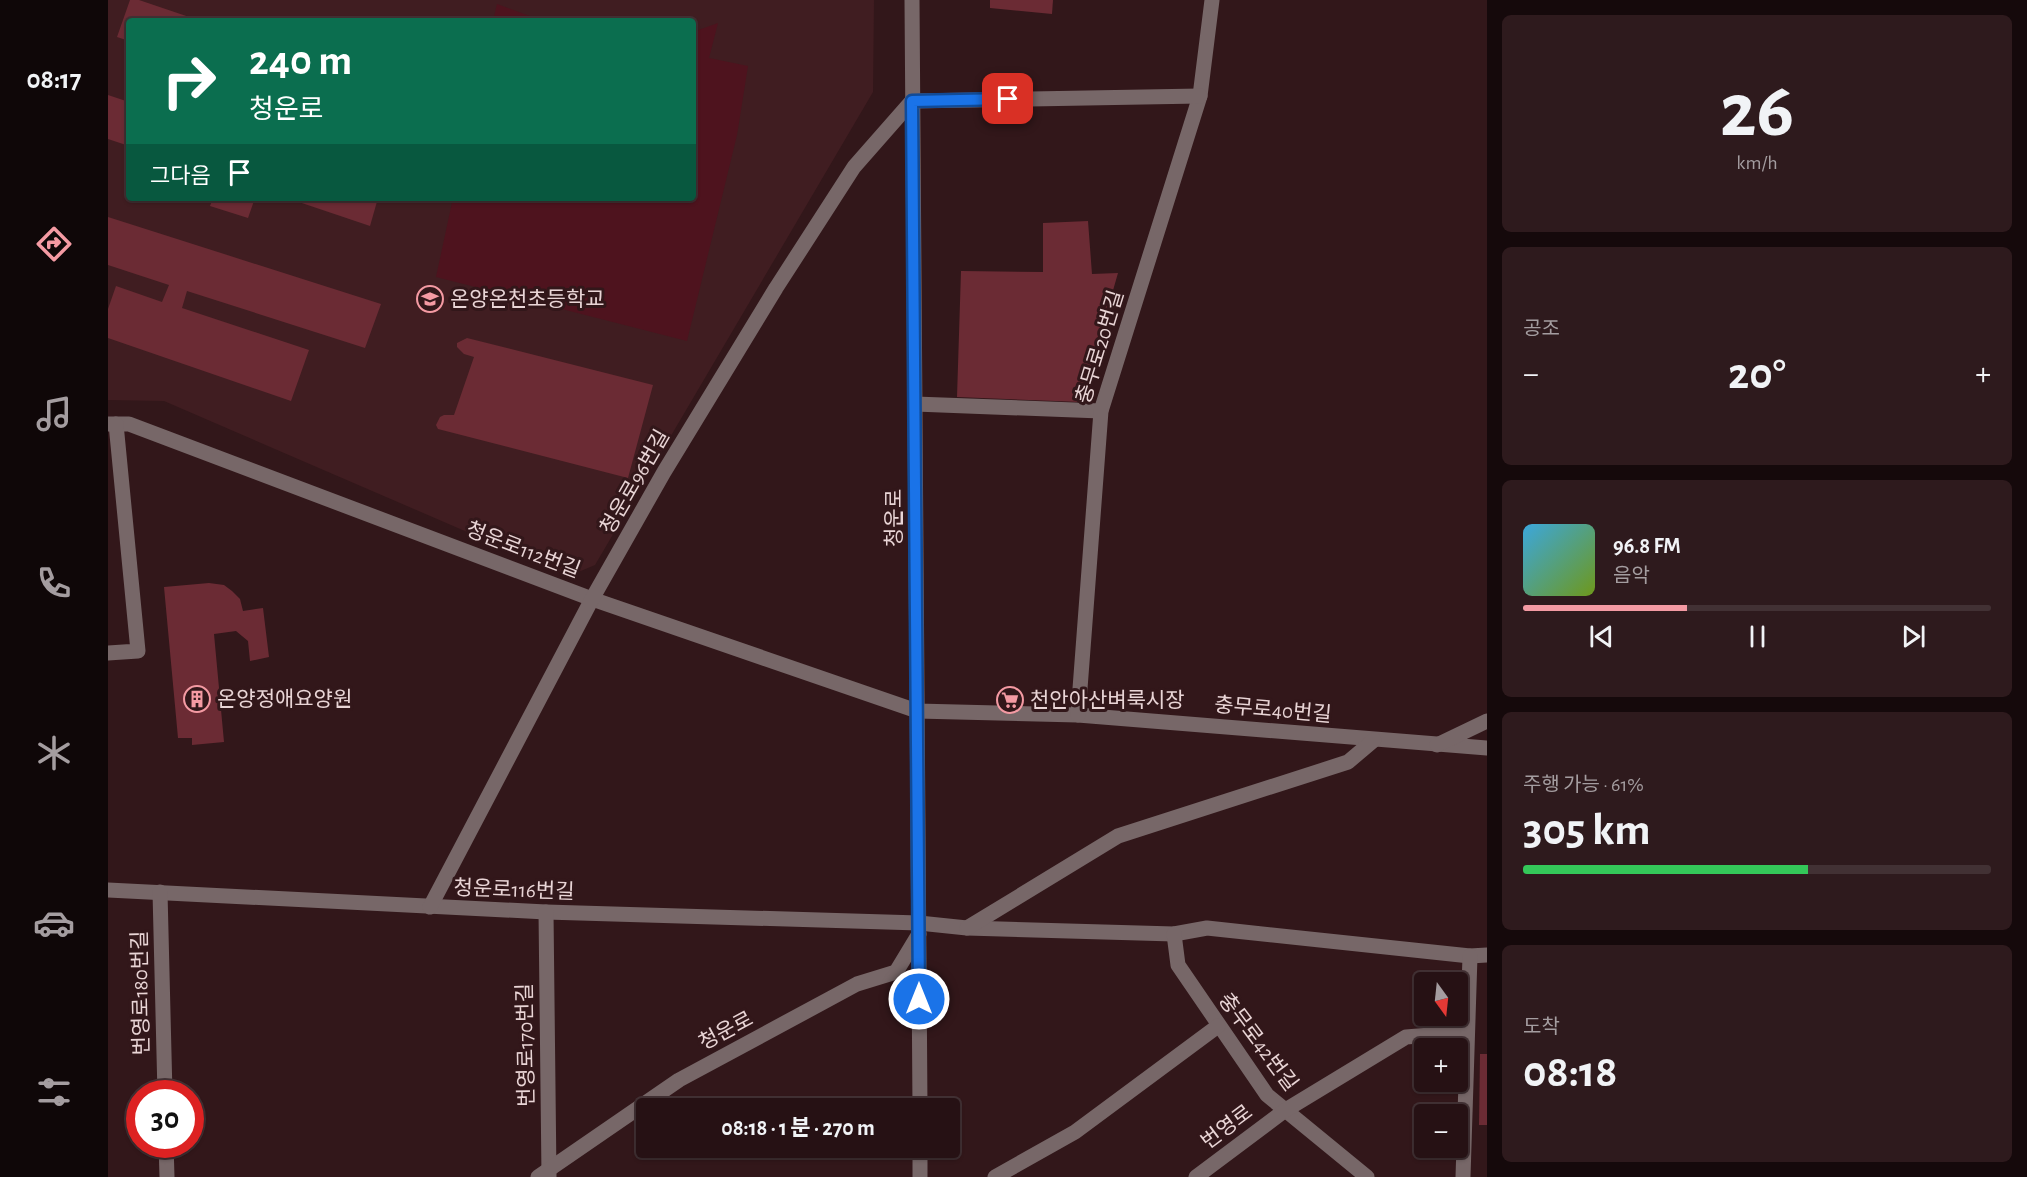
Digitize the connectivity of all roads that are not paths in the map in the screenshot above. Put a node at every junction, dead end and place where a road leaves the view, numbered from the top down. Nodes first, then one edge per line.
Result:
1 (912, 0) edge
2 (1212, 0) edge
3 (1200, 96) junction
4 (912, 101) junction
5 (915, 404) junction
6 (1101, 411) junction
7 (112, 424) edge
8 (592, 599) junction
9 (108, 653) edge
10 (917, 711) junction
11 (1078, 715) junction
12 (1487, 721) edge
13 (1374, 740) junction
14 (1437, 746) junction
15 (1487, 748) edge
16 (108, 890) edge
17 (160, 892) junction
18 (430, 907) junction
19 (546, 912) junction
20 (919, 928) junction
21 (967, 928) junction
22 (1174, 934) junction
23 (1487, 955) edge
24 (1470, 956) junction
25 (1218, 1026) junction
26 (1466, 1032) junction
27 (165, 1080) edge
28 (920, 1098) edge
29 (1284, 1111) junction
30 (166, 1158) edge
31 (920, 1158) edge
32 (545, 1174) edge
33 (167, 1177) edge
34 (920, 1177) edge
35 (995, 1177) edge
36 (1196, 1177) edge
37 (1367, 1177) edge
38 (1463, 1177) edge

1 - 4 street, 청운로
2 - 3 street, 충무로20번길
3 - 4 street
3 - 6 street, 충무로20번길
4 - 5 street, 청운로
4 - 8 street, 청운로96번길
5 - 6 street
5 - 10 street, 청운로
6 - 11 street, 충무로20번길
7 - 8 street, 청운로112번길
7 - 9 street, 청운로112번길
8 - 10 street, 청운로112번길
8 - 18 street, 청운로96번길
10 - 11 street, 충무로40번길
10 - 20 street, 청운로
11 - 13 street, 충무로40번길
12 - 14 street
13 - 14 street, 충무로40번길
13 - 21 street
14 - 15 street, 충무로40번길
16 - 17 street, 청운로116번길
17 - 18 street, 청운로116번길
17 - 27 street, 번영로180번길
18 - 19 street, 청운로116번길
19 - 20 street, 청운로116번길
19 - 32 street, 번영로170번길
20 - 21 street
20 - 28 street, 청운로
20 - 32 street, 청운로
21 - 22 street
22 - 24 street
22 - 25 street, 충무로42번길
23 - 24 street
24 - 26 street
25 - 29 street, 충무로42번길
25 - 35 street
26 - 29 street, 번영로
26 - 38 street
29 - 36 street, 번영로
29 - 37 street, 충무로42번길
30 - 33 street
31 - 34 street

